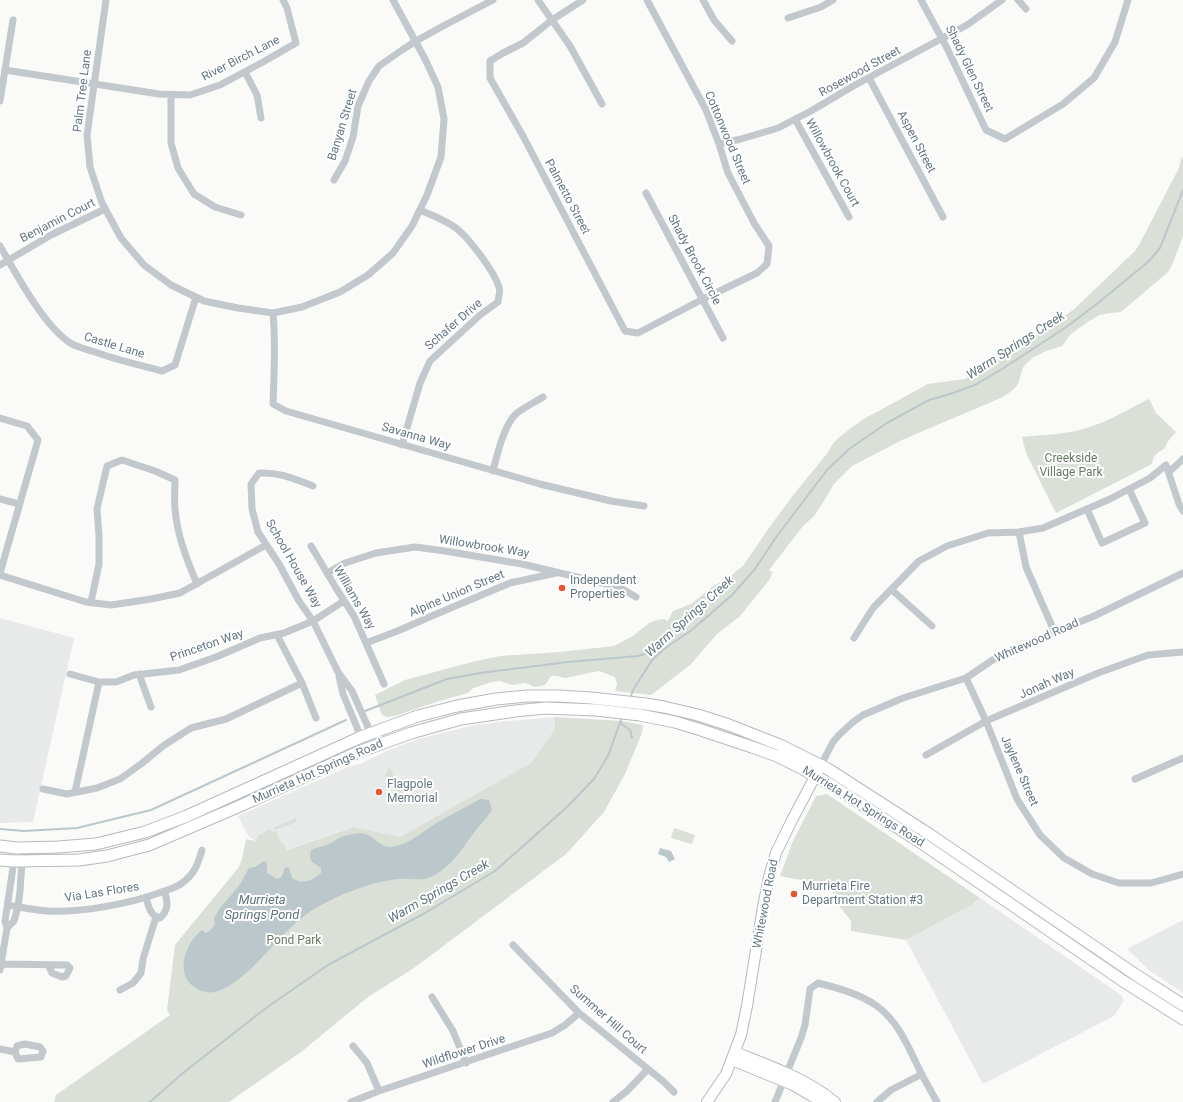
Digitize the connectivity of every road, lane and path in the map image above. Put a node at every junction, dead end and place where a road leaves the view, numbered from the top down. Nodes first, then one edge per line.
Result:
1 (106, 0) edge
2 (283, 0) edge
3 (393, 0) edge
4 (493, 0) edge
5 (538, 0) edge
6 (583, 0) edge
7 (647, 0) edge
8 (703, 0) edge
9 (833, 0) edge
10 (921, 0) edge
11 (1002, 0) edge
12 (1018, 0) edge
13 (1128, 0) edge
14 (1026, 9) dead end
15 (788, 18) dead end
16 (13, 20) dead end
17 (552, 20) junction
18 (942, 39) junction
19 (416, 41) junction
20 (732, 42) dead end
21 (6, 70) junction
22 (245, 72) junction
23 (869, 78) junction
24 (94, 84) junction
25 (171, 95) junction
26 (0, 101) edge
27 (602, 104) dead end
28 (261, 118) dead end
29 (796, 119) junction
30 (719, 144) junction
31 (334, 180) dead end
32 (646, 193) dead end
33 (105, 209) junction
34 (420, 210) junction
35 (241, 215) dead end
36 (849, 217) dead end
37 (943, 217) dead end
38 (0, 246) edge
39 (8, 260) junction
40 (0, 265) edge
41 (196, 297) junction
42 (703, 299) junction
43 (273, 313) junction
44 (723, 338) dead end
45 (543, 397) dead end
46 (0, 418) edge
47 (402, 444) junction
48 (1183, 459) edge
49 (1168, 468) junction
50 (493, 471) junction
51 (313, 486) dead end
52 (1129, 489) junction
53 (0, 498) edge
54 (19, 504) junction
55 (644, 506) dead end
56 (1087, 509) junction
57 (1183, 511) edge
58 (1018, 532) junction
59 (266, 544) junction
60 (311, 546) dead end
61 (558, 572) junction
62 (327, 573) junction
63 (1183, 573) edge
64 (0, 574) edge
65 (197, 584) junction
66 (892, 590) junction
67 (636, 597) dead end
68 (344, 601) junction
69 (91, 602) junction
70 (313, 621) junction
71 (932, 626) dead end
72 (1055, 633) junction
73 (277, 634) junction
74 (854, 638) dead end
75 (366, 643) junction
76 (1183, 652) edge
77 (338, 672) junction
78 (70, 674) dead end
79 (139, 674) junction
80 (966, 678) junction
81 (99, 682) junction
82 (302, 682) junction
83 (384, 684) dead end
84 (151, 707) dead end
85 (316, 718) dead end
86 (986, 722) junction
87 (366, 735) junction
88 (376, 745) junction
89 (366, 749) junction
90 (926, 755) dead end
91 (1183, 758) edge
92 (821, 765) junction
93 (815, 776) junction
94 (1135, 779) dead end
95 (42, 789) dead end
96 (75, 792) junction
97 (0, 846) edge
98 (17, 848) junction
99 (202, 850) dead end
100 (0, 860) edge
101 (18, 861) junction
102 (1183, 874) edge
103 (164, 891) junction
104 (146, 897) junction
105 (8, 905) junction
106 (18, 907) junction
107 (156, 917) junction
108 (4, 928) edge
109 (513, 945) dead end
110 (1073, 946) junction
111 (48, 965) dead end
112 (1, 967) edge
113 (1136, 975) junction
114 (120, 990) dead end
115 (432, 997) dead end
116 (1183, 1005) edge
117 (579, 1013) junction
118 (1183, 1019) edge
119 (353, 1046) dead end
120 (0, 1049) edge
121 (15, 1052) dead end
122 (734, 1056) junction
123 (466, 1063) junction
124 (648, 1068) junction
125 (922, 1074) junction
126 (786, 1077) junction
127 (379, 1091) junction
128 (674, 1092) dead end
129 (350, 1102) edge
130 (613, 1102) edge
131 (707, 1102) edge
132 (775, 1102) edge
133 (822, 1102) edge
134 (835, 1102) edge
135 (877, 1102) edge
136 (937, 1102) edge

1 - 24 street, Palm Tree Lane
2 - 22 street, River Birch Lane
3 - 19 street, Palm Tree Lane
4 - 19 street, Banyan Street
5 - 17 street
6 - 17 street
7 - 30 street, Cottonwood Street
8 - 20 street
9 - 15 street
10 - 18 street, Shady Glen Street
11 - 18 street, Rosewood Street
12 - 14 street
13 - 18 street, Shady Glen Street
16 - 21 street
17 - 27 street
17 - 42 street, Palmetto Street
18 - 23 street, Rosewood Street
19 - 31 street, Banyan Street
19 - 34 street, Palm Tree Lane
21 - 24 street, River Birch Lane
21 - 26 street
22 - 25 street, River Birch Lane
22 - 28 street
23 - 29 street, Rosewood Street
23 - 37 street, Aspen Street
24 - 25 street, River Birch Lane
24 - 33 street, Palm Tree Lane
25 - 35 street
29 - 30 street, Rosewood Street
29 - 36 street, Willowbrook Сourt
30 - 42 street, Cottonwood Street
32 - 42 street, Shady Brook Circle
33 - 39 street, Benjamin Court
33 - 41 street, Palm Tree Lane
34 - 43 street, Palm Tree Lane
34 - 47 street, Schafer Drive
38 - 39 street, Castle Lane
39 - 40 street, Benjamin Court
39 - 41 street, Castle Lane
41 - 43 street, Palm Tree Lane
42 - 44 street, Shady Brook Circle
43 - 47 street, Savanna Way
45 - 50 street
46 - 54 street
47 - 50 street, Savanna Way
48 - 49 street
49 - 52 street
49 - 57 street
50 - 55 street, Savanna Way
51 - 59 street, School House Way
52 - 56 street
52 - 56 street
53 - 54 street
54 - 64 street
56 - 58 street
58 - 66 street
58 - 72 street
59 - 65 street
59 - 70 street, School House Way
60 - 62 street, Williams Way
61 - 62 street, Willowbrook Way
61 - 67 street, Willowbrook Way
61 - 75 street, Alpine Union Street
62 - 68 street, Williams Way
63 - 72 street, Whitewood Road
64 - 69 street
65 - 69 street
65 - 69 street
66 - 71 street
66 - 74 street
68 - 70 street, Princeton Way
68 - 75 street, Williams Way
70 - 73 street, Princeton Way
70 - 77 street, School House Way
72 - 80 street, Whitewood Road
73 - 79 street, Princeton Way
73 - 82 street
75 - 83 street, Williams Way
76 - 86 street, Jonah Way
77 - 87 street, School House Way
77 - 87 street, School House Way
78 - 81 street, Princeton Way
79 - 81 street, Princeton Way
79 - 84 street
80 - 86 street, Jaylene Street
80 - 92 street, Whitewood Road
81 - 96 street
82 - 85 street
82 - 96 street
86 - 90 street, Jonah Way
86 - 102 street, Jaylene Street
87 - 88 street, School House Way
87 - 89 street, School House Way
87 - 92 main road, Murrieta Hot Springs Road
87 - 98 main road, Murrieta Hot Springs Road
88 - 89 main road, Murrieta Hot Springs Road
88 - 93 main road, Murrieta Hot Springs Road
89 - 101 main road, Murrieta Hot Springs Road
91 - 94 street
92 - 93 main road, Whitewood Road
92 - 113 main road, Murrieta Hot Springs Road
93 - 110 main road, Murrieta Hot Springs Road
93 - 122 main road, Whitewood Road
95 - 96 street
97 - 98 main road, Murrieta Hot Springs Road
98 - 101 street
99 - 103 street, Via Las Flores
100 - 101 main road, Murrieta Hot Springs Road
101 - 105 street
101 - 106 street
103 - 104 street, Via Las Flores
103 - 107 street
104 - 106 street, Via Las Flores
104 - 107 street
105 - 106 street, Via Las Flores
105 - 108 street
106 - 108 street
107 - 114 street
108 - 112 street
109 - 117 street, Summer Hill Court
110 - 113 main road
110 - 118 main road, Murrieta Hot Springs Road
111 - 112 street
113 - 116 main road, Murrieta Hot Springs Road
115 - 123 street
117 - 123 street, Wildflower Drive
117 - 124 street, Summer Hill Court
119 - 127 street
120 - 121 street
122 - 126 main road
122 - 131 main road, Whitewood Road
123 - 127 street, Wildflower Drive
124 - 128 street, Summer Hill Court
124 - 130 street
125 - 126 street
125 - 135 street
125 - 136 street
126 - 132 street
126 - 133 main road
126 - 134 main road
127 - 129 street, Wildflower Drive

